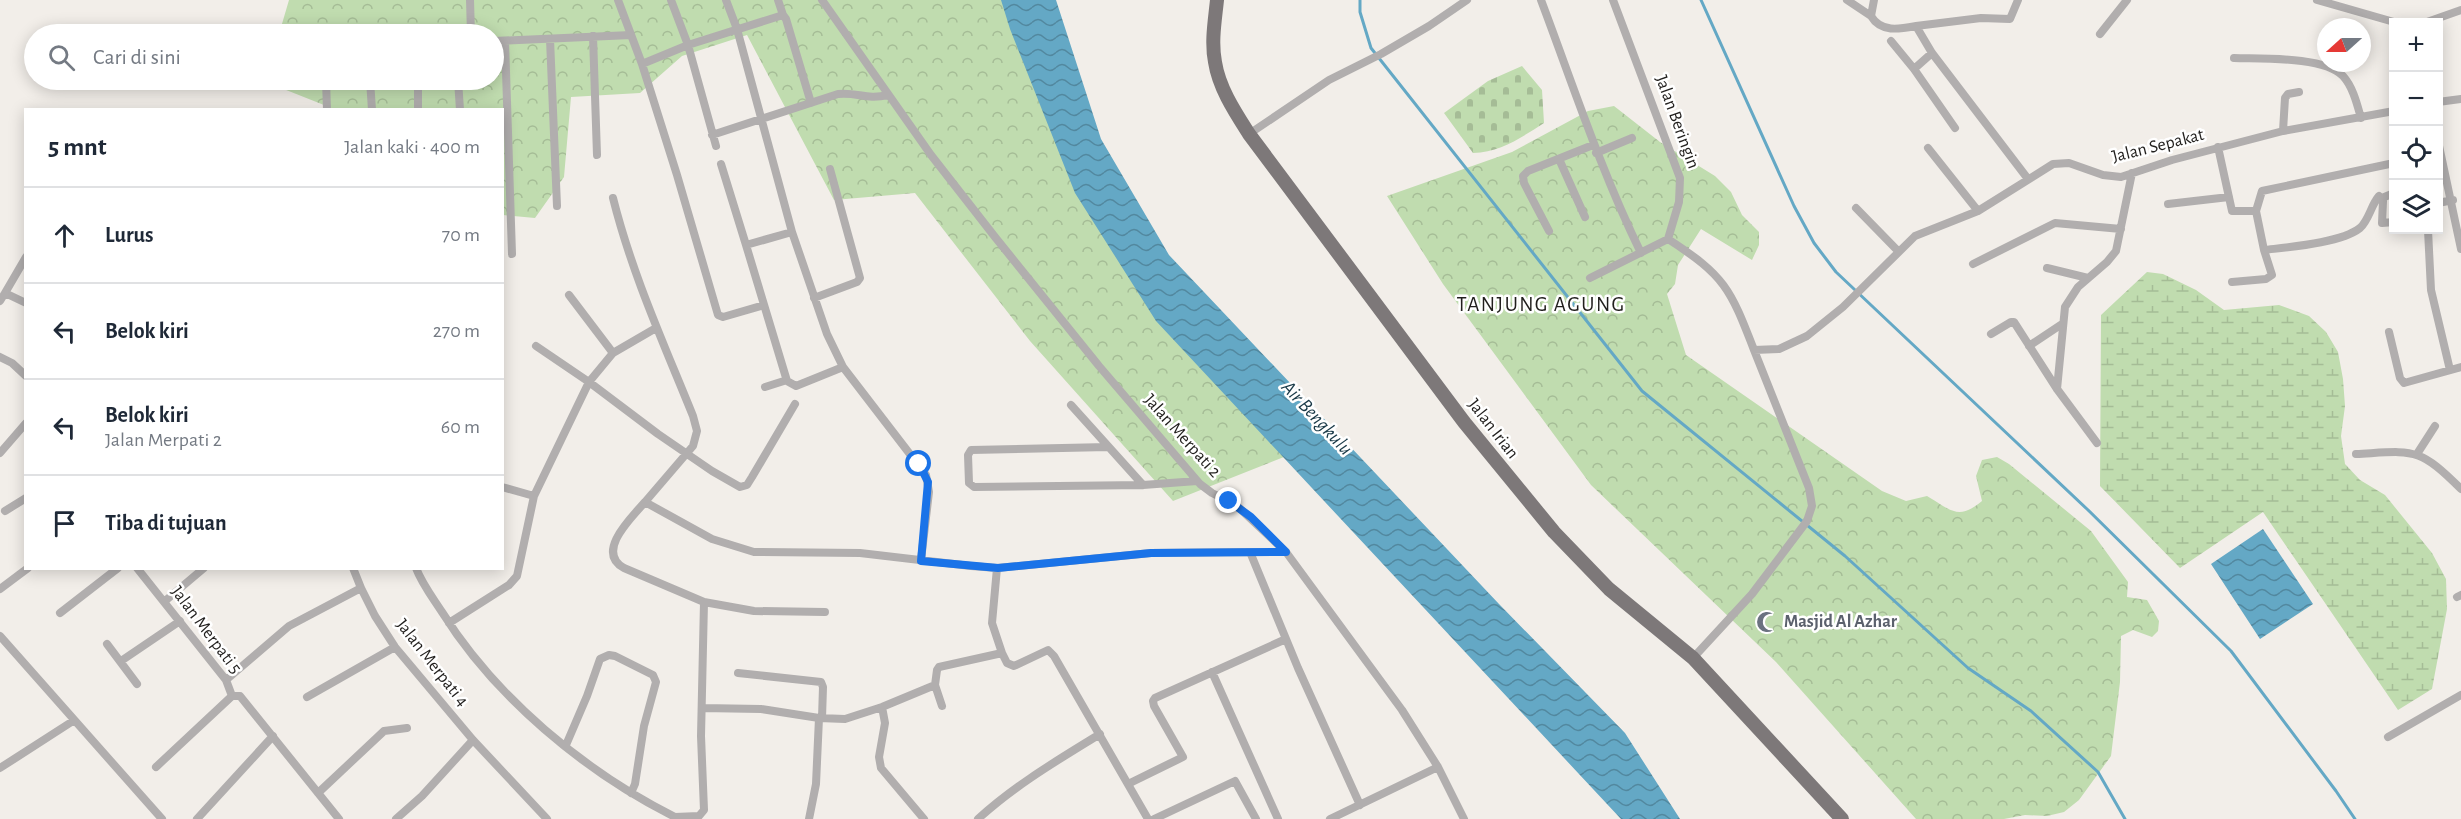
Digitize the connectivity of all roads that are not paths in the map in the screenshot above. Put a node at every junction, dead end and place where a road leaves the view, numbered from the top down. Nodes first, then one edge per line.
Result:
1 (470, 0) edge
2 (618, 0) edge
3 (671, 0) edge
4 (726, 0) edge
5 (778, 0) edge
6 (822, 0) edge
7 (1217, 0) edge
8 (1467, 0) edge
9 (1541, 0) edge
10 (1613, 0) edge
11 (1847, 0) edge
12 (1874, 0) edge
13 (2018, 0) edge
14 (2127, 0) edge
15 (2322, 1) edge
16 (2461, 10) edge
17 (783, 15) junction
18 (1870, 16) junction
19 (2438, 18) edge
20 (2389, 21) edge
21 (471, 24) edge
22 (1916, 26) junction
23 (736, 29) junction
24 (2100, 34) dead end
25 (631, 35) junction
26 (593, 36) junction
27 (550, 39) junction
28 (505, 40) joint
29 (1892, 41) dead end
30 (688, 45) junction
31 (1932, 54) junction
32 (2234, 58) dead end
33 (642, 64) junction
34 (1914, 69) junction
35 (326, 90) edge
36 (371, 90) edge
37 (418, 90) edge
38 (458, 90) edge
39 (2299, 92) dead end
40 (888, 95) junction
41 (2461, 99) edge
42 (2443, 101) edge
43 (811, 102) junction
44 (327, 108) edge
45 (372, 108) edge
46 (418, 108) edge
47 (459, 108) edge
48 (2389, 112) edge
49 (2361, 118) junction
50 (760, 120) junction
51 (1955, 128) dead end
52 (2283, 131) junction
53 (1249, 134) junction
54 (712, 135) junction
55 (1632, 138) dead end
56 (716, 146) dead end
57 (2218, 147) junction
58 (1928, 148) dead end
59 (1595, 149) junction
60 (597, 155) dead end
61 (1559, 159) junction
62 (721, 164) dead end
63 (2389, 164) edge
64 (2443, 165) edge
65 (830, 169) dead end
66 (2132, 173) junction
67 (2028, 179) junction
68 (2389, 195) edge
69 (2229, 197) junction
70 (614, 198) dead end
71 (2382, 198) junction
72 (2453, 200) junction
73 (2443, 202) edge
74 (2168, 204) dead end
75 (556, 207) dead end
76 (1856, 208) dead end
77 (1978, 211) junction
78 (2256, 211) junction
79 (1585, 217) dead end
80 (2389, 222) edge
81 (2121, 229) junction
82 (1549, 231) dead end
83 (792, 232) junction
84 (2428, 234) edge
85 (1668, 239) junction
86 (746, 245) junction
87 (2461, 249) edge
88 (2264, 250) junction
89 (1898, 251) junction
90 (1641, 253) junction
91 (512, 254) dead end
92 (24, 260) edge
93 (1973, 264) dead end
94 (2047, 268) dead end
95 (1590, 278) dead end
96 (2088, 278) junction
97 (2232, 282) dead end
98 (569, 296) dead end
99 (2, 297) edge
100 (814, 298) junction
101 (24, 302) edge
102 (764, 305) junction
103 (2062, 324) junction
104 (656, 328) junction
105 (2389, 332) dead end
106 (1991, 334) dead end
107 (536, 346) dead end
108 (2029, 346) junction
109 (1754, 350) junction
110 (613, 353) junction
111 (0, 357) edge
112 (843, 367) junction
113 (2461, 367) edge
114 (2450, 370) junction
115 (24, 374) edge
116 (787, 380) junction
117 (589, 382) junction
118 (765, 387) dead end
119 (2057, 389) junction
120 (795, 404) dead end
121 (1071, 405) dead end
122 (24, 425) edge
123 (2435, 426) dead end
124 (2097, 443) dead end
125 (1108, 447) junction
126 (0, 453) edge
127 (686, 454) junction
128 (2356, 454) dead end
129 (2417, 454) junction
130 (1197, 481) junction
131 (1143, 485) junction
132 (504, 488) edge
133 (2461, 489) edge
134 (534, 495) junction
135 (24, 499) edge
136 (645, 502) junction
137 (5, 511) dead end
138 (1250, 552) junction
139 (1286, 552) junction
140 (921, 561) junction
141 (998, 568) junction
142 (25, 570) edge
143 (115, 570) edge
144 (139, 570) edge
145 (202, 570) edge
146 (354, 570) edge
147 (417, 570) edge
148 (361, 588) junction
149 (0, 589) edge
150 (165, 601) junction
151 (704, 602) junction
152 (825, 612) dead end
153 (60, 613) dead end
154 (180, 621) junction
155 (449, 623) junction
156 (0, 636) edge
157 (1286, 639) junction
158 (107, 644) dead end
159 (395, 647) junction
160 (1002, 653) junction
161 (1693, 658) junction
162 (121, 661) junction
163 (738, 672) dead end
164 (1212, 672) junction
165 (226, 680) junction
166 (137, 684) dead end
167 (935, 685) junction
168 (2461, 695) edge
169 (232, 696) junction
170 (307, 697) dead end
171 (942, 706) dead end
172 (882, 707) junction
173 (702, 708) junction
174 (821, 718) junction
175 (73, 721) junction
176 (407, 728) dead end
177 (1100, 734) junction
178 (273, 736) junction
179 (2388, 737) dead end
180 (473, 740) junction
181 (566, 745) junction
182 (156, 767) dead end
183 (1438, 767) junction
184 (0, 768) edge
185 (1128, 784) junction
186 (318, 793) junction
187 (631, 793) junction
188 (1360, 805) junction
189 (674, 818) edge
190 (162, 819) edge
191 (197, 819) edge
192 (339, 819) edge
193 (396, 819) edge
194 (547, 819) edge
195 (809, 819) edge
196 (924, 819) edge
197 (978, 819) edge
198 (1148, 819) edge
199 (1154, 819) edge
200 (1256, 819) edge
201 (1278, 819) edge
202 (1330, 819) edge
203 (1464, 819) edge
204 (1842, 819) edge

1 - 21 street
2 - 25 street
3 - 30 street
4 - 23 street
5 - 17 street
6 - 40 street, Jalan Merpati 2
7 - 53 main road, Jalan Irian
8 - 53 street
9 - 59 street
10 - 85 street, Jalan Beringin
11 - 18 street
12 - 18 street
13 - 22 street
14 - 24 street
15 - 20 street
16 - 19 street
17 - 23 street
17 - 43 street
18 - 22 street
22 - 31 street
23 - 30 street
23 - 50 street
25 - 26 street
25 - 33 street
26 - 27 street
26 - 60 street
27 - 28 street
27 - 75 street
28 - 91 street
29 - 34 street
30 - 33 street
30 - 54 street
31 - 34 street
31 - 67 street
32 - 49 street
33 - 102 street
34 - 51 street
35 - 44 street
36 - 45 street
37 - 46 street
38 - 47 street
39 - 52 street
40 - 43 street
40 - 130 street, Jalan Merpati 2
41 - 42 street
43 - 50 street
48 - 49 street, Jalan Sepakat
49 - 52 street, Jalan Sepakat
50 - 54 street
50 - 83 street
52 - 57 street, Jalan Sepakat
53 - 161 main road, Jalan Irian
54 - 56 street
55 - 59 street
57 - 66 street, Jalan Sepakat
57 - 69 street
58 - 77 street
59 - 61 street
59 - 90 street
61 - 79 street
61 - 82 street
62 - 86 street
63 - 78 street
64 - 72 street
65 - 100 street
66 - 67 street, Jalan Sepakat
66 - 81 street
67 - 77 street, Jalan Sepakat
68 - 71 street
69 - 74 street
69 - 78 street
70 - 104 street
71 - 80 street
71 - 88 street
72 - 73 street
72 - 87 street
76 - 89 street
77 - 89 street, Jalan Sepakat
78 - 88 street
81 - 93 street
81 - 96 street
83 - 86 street
83 - 100 street
84 - 114 street
85 - 90 street
85 - 109 street
86 - 102 street
88 - 97 street
89 - 109 street, Jalan Sepakat
90 - 95 street
92 - 99 street
94 - 96 street
96 - 103 street
98 - 110 street
99 - 101 street
100 - 112 street
102 - 116 street
103 - 108 street
103 - 119 street
104 - 110 street
104 - 127 street
105 - 114 street
106 - 108 street
107 - 117 street
108 - 119 street
109 - 161 street
110 - 117 street
111 - 115 street
112 - 116 street
112 - 140 street
113 - 114 street
116 - 118 street
117 - 127 street
117 - 134 street
119 - 124 street
120 - 127 street
121 - 125 street
122 - 126 street
123 - 129 street
125 - 131 street
125 - 131 street
127 - 136 street
128 - 129 street
129 - 133 street
130 - 131 street
130 - 139 street, Jalan Merpati 2
132 - 134 street
134 - 155 street
135 - 137 street
136 - 140 street
136 - 151 street
138 - 139 street
138 - 141 street
138 - 157 street
139 - 183 street, Jalan Merpati 2
140 - 141 street
141 - 160 street
142 - 149 street
143 - 153 street
144 - 150 street, Jalan Merpati 5
145 - 150 street
146 - 148 street, Jalan Merpati 4
147 - 155 street, Jalan Merpati 4
148 - 159 street, Jalan Merpati 4
148 - 165 street
150 - 154 street, Jalan Merpati 5
151 - 152 street
151 - 173 street
154 - 162 street
154 - 165 street, Jalan Merpati 5
155 - 181 street, Jalan Merpati 4
156 - 175 street
157 - 164 street
157 - 188 street
158 - 162 street
159 - 170 street
159 - 180 street, Jalan Merpati 4
160 - 167 street
160 - 177 street
161 - 204 main road, Jalan Irian
162 - 166 street
163 - 174 street
164 - 185 street
164 - 201 street
165 - 169 street, Jalan Merpati 5
167 - 171 street
167 - 172 street
168 - 179 street
169 - 178 street, Jalan Merpati 5
169 - 182 street
172 - 174 street
172 - 196 street
173 - 174 street
173 - 189 street
174 - 195 street
175 - 184 street
175 - 190 street
176 - 186 street
177 - 185 street
177 - 197 street
178 - 186 street, Jalan Merpati 5
178 - 191 street
180 - 193 street
180 - 194 street, Jalan Merpati 4
181 - 187 street, Jalan Merpati 4
181 - 187 street
183 - 188 street
183 - 203 street, Jalan Merpati 2
185 - 198 street
186 - 192 street, Jalan Merpati 5
187 - 189 street, Jalan Merpati 4
188 - 202 street
199 - 200 street

